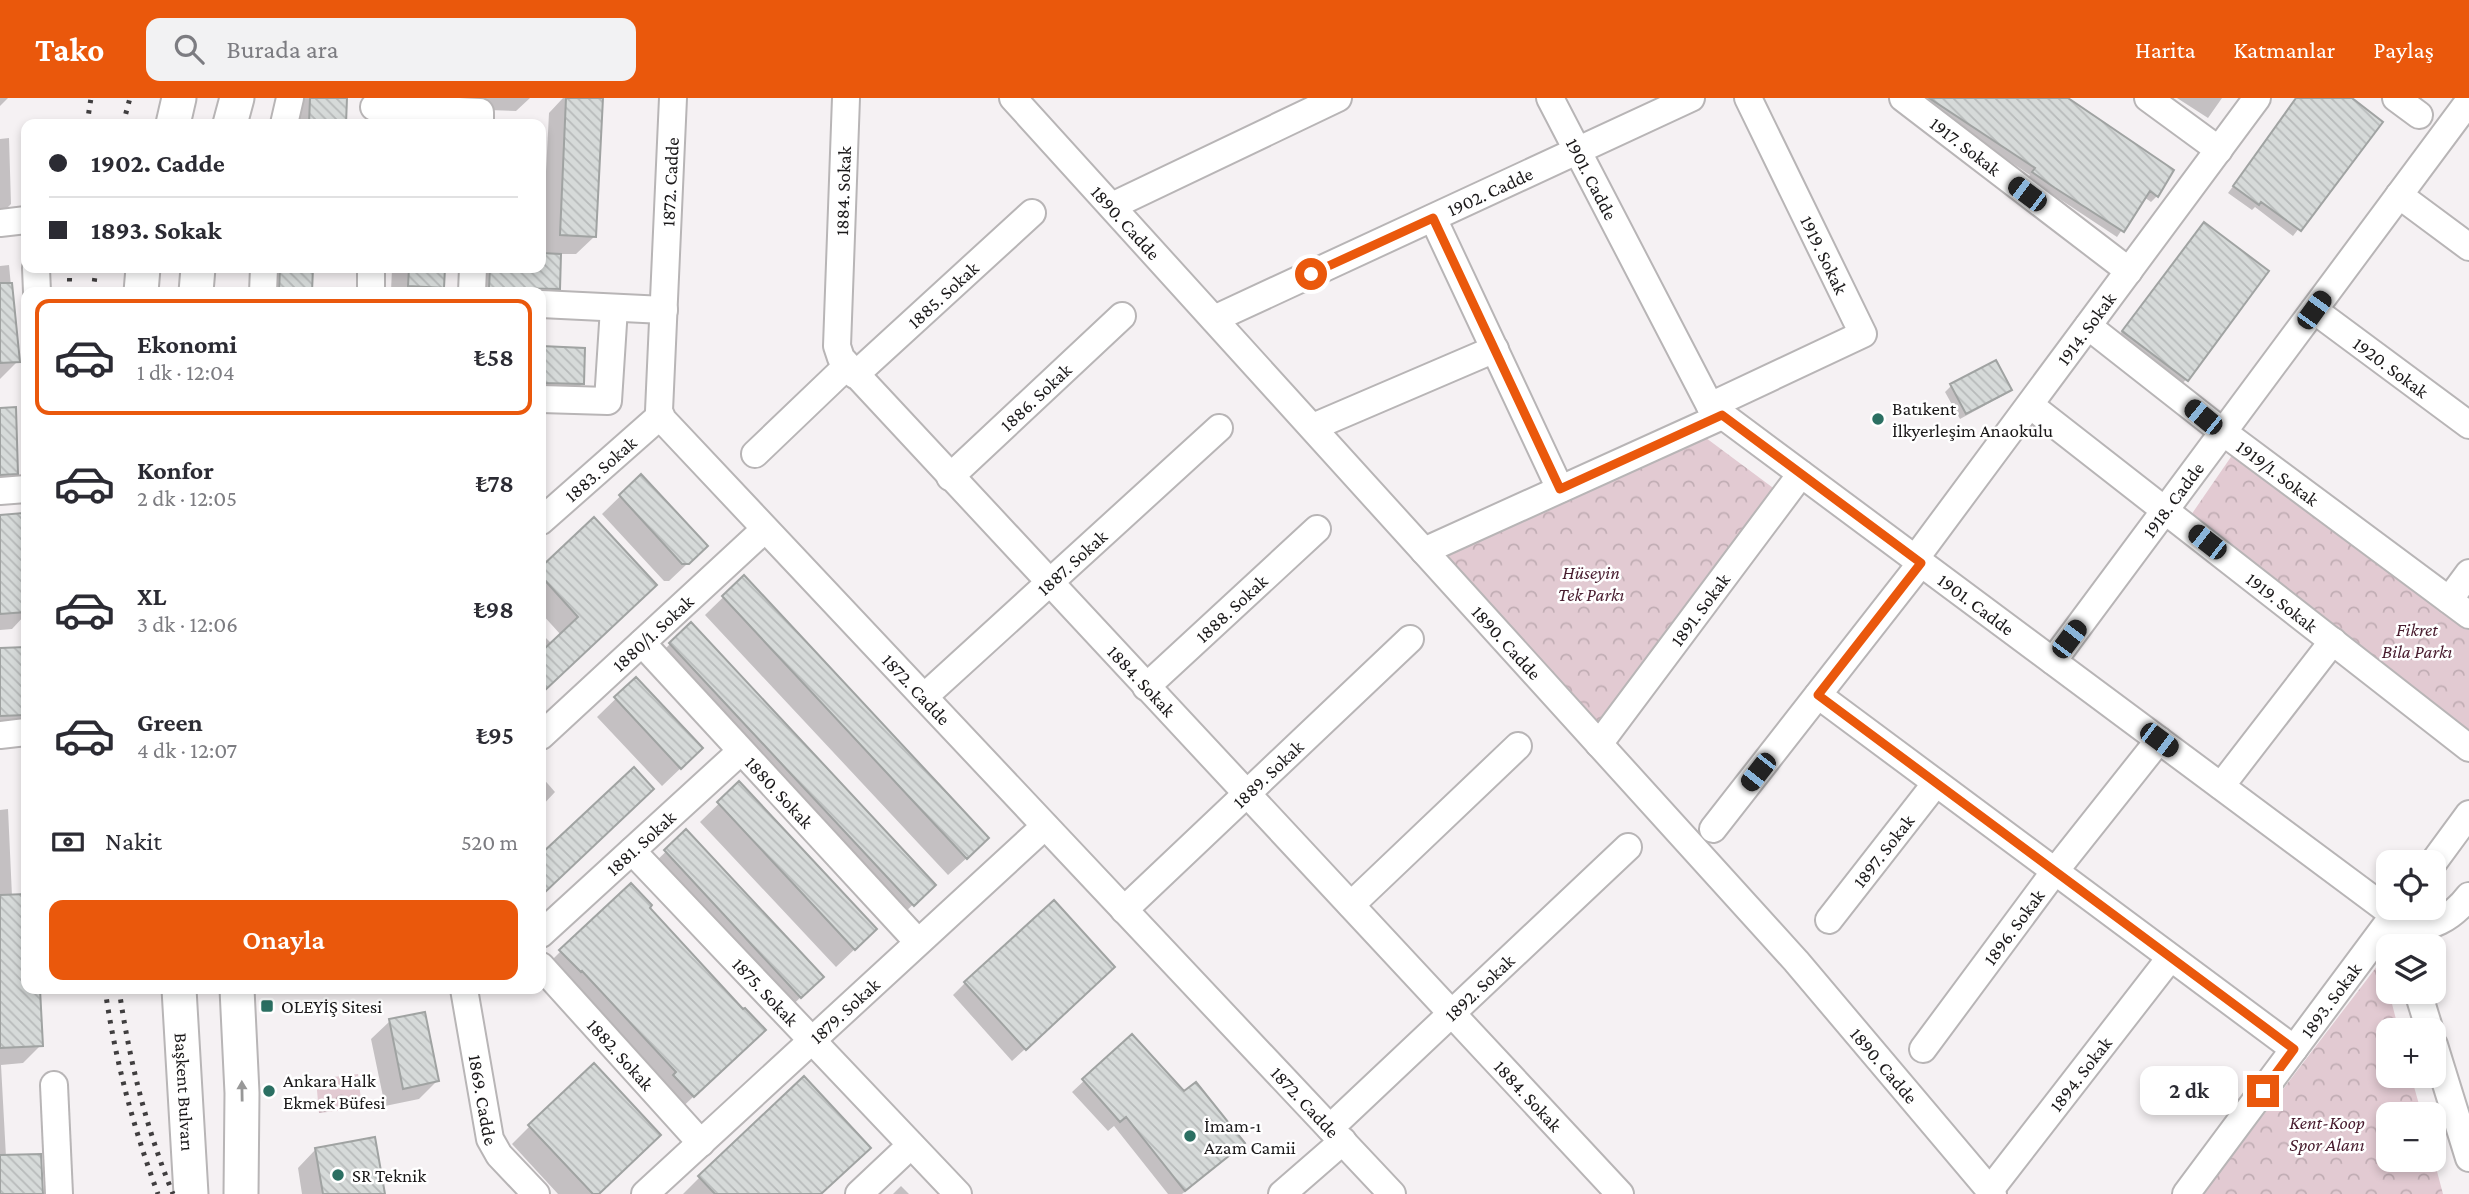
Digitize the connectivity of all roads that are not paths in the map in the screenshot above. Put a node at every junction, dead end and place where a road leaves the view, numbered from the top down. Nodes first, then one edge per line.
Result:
1 (179, 98) edge
2 (237, 98) edge
3 (290, 98) edge
4 (673, 98) edge
5 (846, 98) edge
6 (1013, 98) edge
7 (1338, 98) edge
8 (1550, 98) edge
9 (1691, 98) edge
10 (1748, 98) edge
11 (1903, 98) edge
12 (2148, 98) edge
13 (2257, 98) edge
14 (2396, 98) edge
15 (2469, 101) edge
16 (374, 110) edge
17 (2419, 115) dead end
18 (174, 119) edge
19 (231, 119) edge
20 (285, 119) edge
21 (480, 119) edge
22 (2219, 150) junction
23 (1577, 151) junction
24 (2399, 195) junction
25 (1112, 206) junction
26 (1032, 213) dead end
27 (1433, 218) junction
28 (21, 221) edge
29 (0, 223) edge
30 (2469, 247) edge
31 (2129, 271) junction
32 (546, 304) edge
33 (614, 307) junction
34 (664, 310) junction
35 (2314, 310) junction
36 (1122, 316) dead end
37 (1214, 318) junction
38 (2088, 326) junction
39 (1495, 349) junction
40 (851, 371) junction
41 (546, 399) edge
42 (2030, 405) junction
43 (1716, 411) junction
44 (660, 416) junction
45 (2469, 425) edge
46 (1313, 427) junction
47 (1219, 428) dead end
48 (2223, 432) junction
49 (755, 454) dead end
50 (1801, 474) junction
51 (950, 477) junction
52 (21, 489) edge
53 (1560, 489) junction
54 (0, 491) edge
55 (2165, 509) junction
56 (546, 517) edge
57 (765, 529) junction
58 (1317, 529) dead end
59 (1424, 551) junction
60 (1918, 561) junction
61 (2469, 573) edge
62 (1049, 583) junction
63 (2459, 608) edge
64 (1410, 639) dead end
65 (2333, 641) junction
66 (642, 643) junction
67 (2053, 661) junction
68 (1146, 687) junction
69 (1818, 695) junction
70 (924, 697) junction
71 (546, 731) edge
72 (21, 733) edge
73 (0, 735) edge
74 (2159, 740) junction
75 (1600, 744) junction
76 (1518, 746) dead end
77 (2469, 748) edge
78 (741, 751) junction
79 (1936, 783) junction
80 (2221, 786) junction
81 (1246, 794) junction
82 (2469, 814) edge
83 (1045, 826) junction
84 (1713, 829) dead end
85 (1628, 847) dead end
86 (632, 850) junction
87 (2443, 850) edge
88 (2055, 871) junction
89 (1350, 905) junction
90 (2465, 909) edge
91 (1124, 910) junction
92 (1829, 920) dead end
93 (2400, 926) edge
94 (546, 929) edge
95 (918, 942) junction
96 (2170, 958) junction
97 (546, 971) edge
98 (179, 994) edge
99 (237, 994) edge
100 (465, 994) edge
101 (1451, 1014) junction
102 (812, 1040) junction
103 (1923, 1049) dead end
104 (2294, 1049) junction
105 (2446, 1084) edge
106 (54, 1085) dead end
107 (1336, 1135) junction
108 (701, 1143) junction
109 (911, 1145) junction
110 (2469, 1158) edge
111 (242, 1159) junction
112 (1992, 1192) edge
113 (59, 1194) edge
114 (191, 1194) edge
115 (241, 1194) edge
116 (250, 1194) edge
117 (536, 1194) edge
118 (645, 1194) edge
119 (859, 1194) edge
120 (958, 1194) edge
121 (1282, 1194) edge
122 (1392, 1194) edge
123 (1620, 1194) edge
124 (2186, 1194) edge

1 - 18 main road
2 - 19 main road
3 - 20 street
4 - 34 street, 1872. Cadde
5 - 40 street, 1884. Sokak
6 - 25 street, 1890. Cadde
7 - 25 street
8 - 23 street, 1901. Cadde
9 - 23 street, 1902. Cadde
10 - 43 street, 1919. Sokak
11 - 31 street, 1917. Sokak
12 - 22 street
13 - 22 street, 1914. Sokak
14 - 17 street
15 - 24 street, 1918. Cadde
16 - 21 street
22 - 31 street, 1914. Sokak
23 - 27 street, 1902. Cadde
23 - 43 street, 1901. Cadde
24 - 30 street
24 - 35 street, 1918. Cadde
25 - 37 street, 1890. Cadde
26 - 40 street, 1885. Sokak
27 - 37 street, 1902. Cadde
27 - 39 street
28 - 29 street
31 - 38 street, 1914. Sokak
32 - 33 street
33 - 34 street
33 - 41 street
34 - 44 street, 1872. Cadde
35 - 45 street, 1920. Sokak
35 - 48 street, 1918. Cadde
36 - 51 street, 1886. Sokak
37 - 46 street, 1890. Cadde
38 - 42 street, 1914. Sokak
38 - 48 street, 1919/1. Sokak
39 - 46 street
39 - 53 street
40 - 49 street, 1885. Sokak
40 - 51 street, 1884. Sokak
42 - 55 street, 1919. Sokak
42 - 60 street, 1914. Sokak
43 - 50 street, 1901. Cadde
43 - 53 street
44 - 56 street, 1883. Sokak
44 - 57 street, 1872. Cadde
46 - 59 street, 1890. Cadde
47 - 62 street, 1887. Sokak
48 - 55 street, 1918. Cadde
48 - 63 street, 1919/1. Sokak
50 - 60 street, 1901. Cadde
50 - 75 street, 1891. Sokak
51 - 62 street, 1884. Sokak
52 - 54 street
53 - 59 street
55 - 65 street, 1919. Sokak
55 - 67 street, 1918. Cadde
57 - 66 street, 1880/1. Sokak
57 - 70 street, 1872. Cadde
58 - 68 street, 1888. Sokak
59 - 75 street, 1890. Cadde
60 - 67 street, 1901. Cadde
60 - 69 street, 1914. Sokak
61 - 63 street
62 - 68 street, 1884. Sokak
62 - 70 street, 1887. Sokak
64 - 81 street, 1889. Sokak
65 - 77 street, 1919. Sokak
65 - 80 street
66 - 71 street, 1880/1. Sokak
66 - 78 street, 1880. Sokak
67 - 74 street, 1901. Cadde
68 - 81 street, 1884. Sokak
69 - 79 street
69 - 84 street, 1914. Sokak
70 - 83 street, 1872. Cadde
72 - 73 street
74 - 80 street, 1901. Cadde
74 - 88 street, 1896. Sokak
75 - 112 street, 1890. Cadde
76 - 89 street
78 - 86 street, 1881. Sokak
78 - 95 street, 1880. Sokak
79 - 88 street
79 - 92 street, 1897. Sokak
80 - 93 street, 1901. Cadde
81 - 89 street, 1884. Sokak
81 - 91 street, 1889. Sokak
82 - 87 street
83 - 91 street, 1872. Cadde
83 - 95 street, 1879. Sokak
85 - 101 street, 1892. Sokak
86 - 94 street, 1881. Sokak
86 - 102 street, 1875. Sokak
88 - 96 street
88 - 103 street, 1896. Sokak
89 - 101 street, 1884. Sokak
90 - 93 street
91 - 107 street, 1872. Cadde
93 - 104 street, 1893. Sokak
95 - 102 street, 1879. Sokak
96 - 104 street
96 - 112 street, 1894. Sokak
97 - 108 street, 1882. Sokak
98 - 114 main road, Başkent Bulvarı
111 -> 99 main road
100 - 117 street, 1869. Cadde
101 - 107 street, 1892. Sokak
101 - 123 street, 1884. Sokak
102 - 108 street, 1879. Sokak
102 - 109 street, 1875. Sokak
104 - 124 street, 1893. Sokak
105 - 110 street
106 - 113 street
107 - 121 street, 1892. Sokak
107 - 122 street, 1872. Cadde
108 - 118 street, 1879. Sokak
109 - 119 street
109 - 120 street, 1875. Sokak
111 - 115 main road
111 - 116 main road

